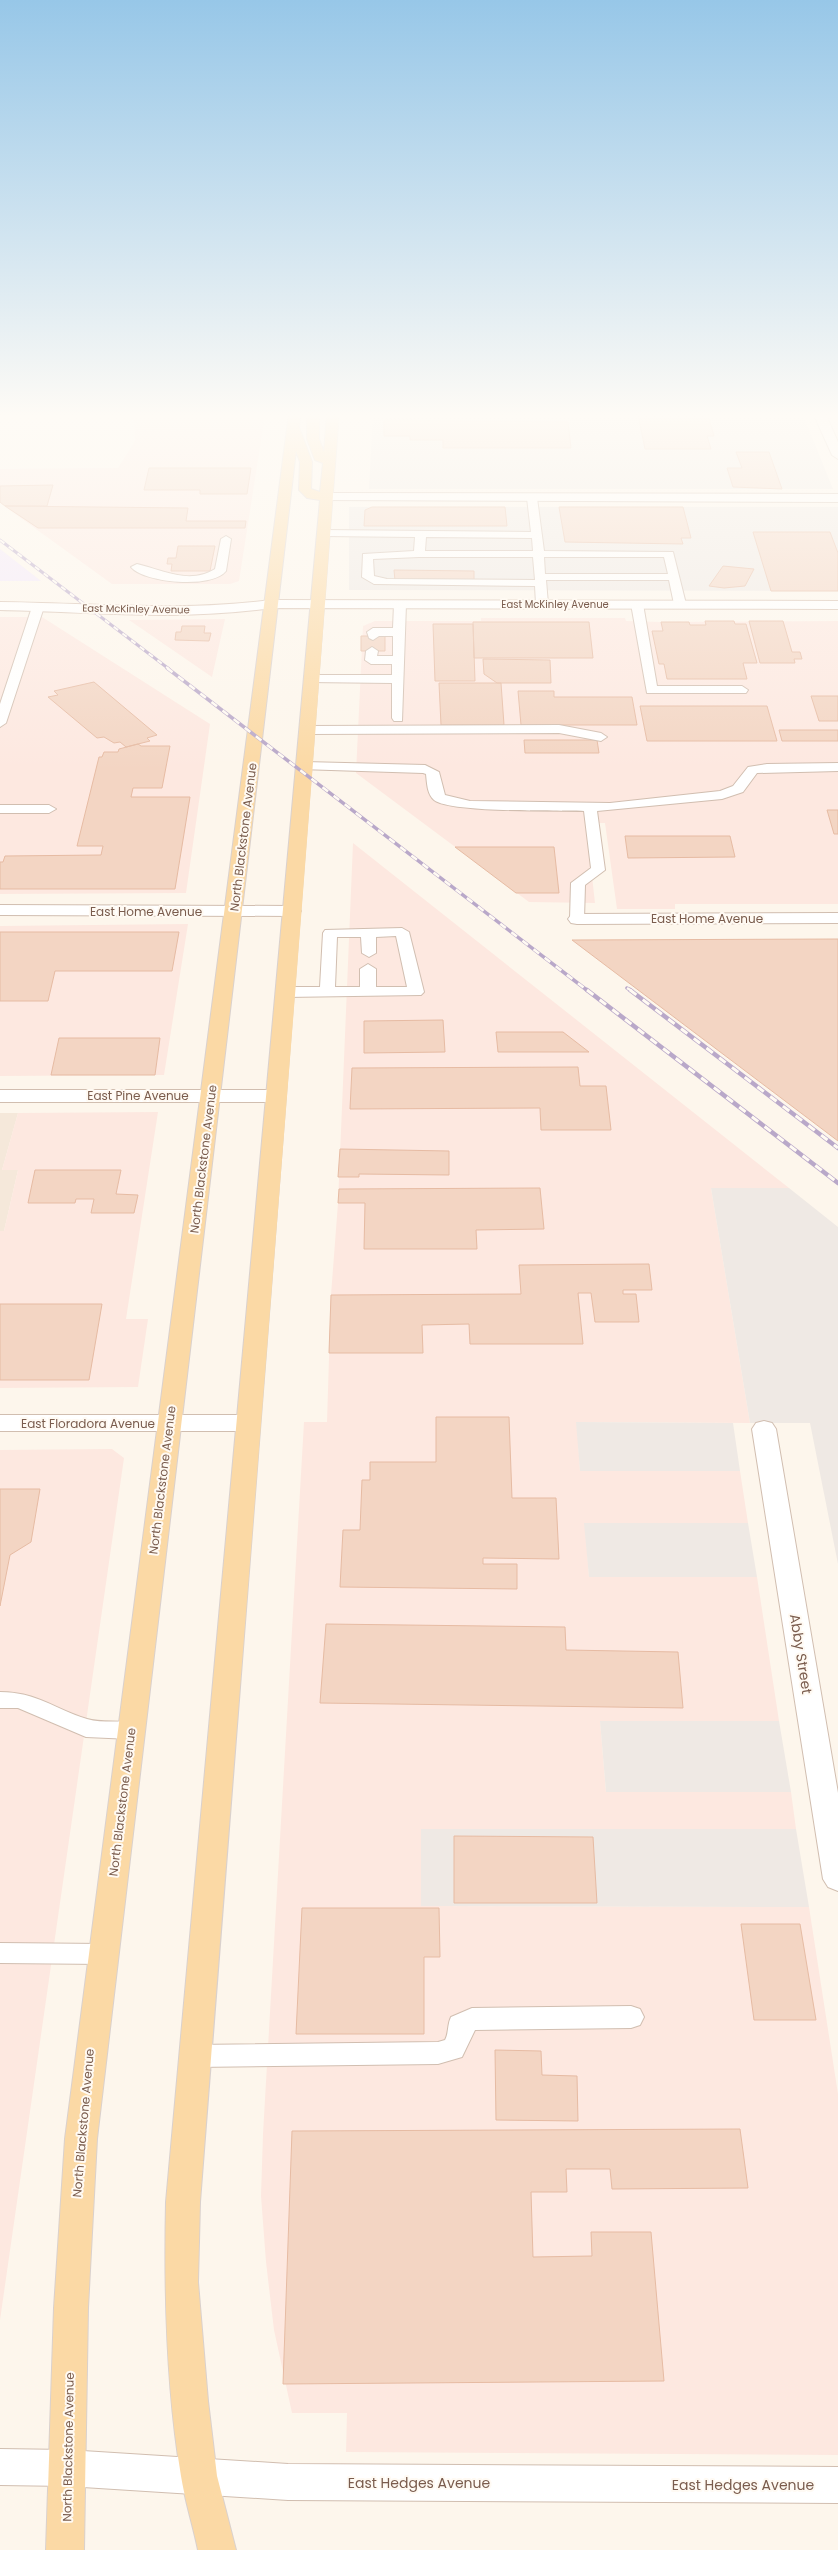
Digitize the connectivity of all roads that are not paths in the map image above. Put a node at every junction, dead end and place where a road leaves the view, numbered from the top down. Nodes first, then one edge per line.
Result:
1 (280, 532) edge
2 (537, 532) edge
3 (323, 533) joint
4 (420, 534) junction
5 (537, 535) junction
6 (226, 540) dead end
7 (419, 554) junction
8 (538, 554) junction
9 (137, 567) dead end
10 (674, 577) junction
11 (540, 580) junction
12 (3, 593) edge
13 (48, 593) dead end
14 (209, 596) dead end
15 (271, 604) junction
16 (316, 604) junction
17 (400, 604) junction
18 (542, 604) junction
19 (637, 604) junction
20 (680, 604) junction
21 (0, 606) edge
22 (838, 606) edge
23 (38, 607) junction
24 (399, 632) junction
25 (373, 636) dead end
26 (372, 652) dead end
27 (399, 660) junction
28 (312, 679) junction
29 (398, 679) junction
30 (742, 690) dead end
31 (398, 718) dead end
32 (0, 723) edge
33 (308, 730) junction
34 (601, 737) dead end
35 (305, 766) junction
36 (838, 767) edge
37 (590, 807) junction
38 (0, 809) edge
39 (49, 809) dead end
40 (0, 910) edge
41 (235, 911) junction
42 (292, 911) junction
43 (577, 918) joint
44 (838, 918) edge
45 (368, 933) junction
46 (369, 953) dead end
47 (368, 968) dead end
48 (286, 992) junction
49 (327, 992) junction
50 (368, 992) junction
51 (211, 1095) junction
52 (0, 1096) edge
53 (276, 1096) junction
54 (0, 1423) edge
55 (169, 1423) junction
56 (247, 1423) junction
57 (764, 1430) dead end
58 (0, 1700) edge
59 (131, 1730) junction
60 (838, 1879) edge
61 (0, 1953) edge
62 (102, 1954) junction
63 (631, 2017) dead end
64 (194, 2056) junction
65 (0, 2467) edge
66 (67, 2468) junction
67 (199, 2476) junction
68 (838, 2485) edge
69 (65, 2550) edge
70 (217, 2550) edge

1 - 15 main road, North Blackstone Avenue
2 - 5 lane
3 - 4 lane
3 - 16 main road
4 - 5 lane
4 - 7 lane
5 - 8 lane
6 - 9 lane
7 - 8 lane
7 - 11 lane
8 - 10 lane
8 - 11 lane
10 - 11 lane
10 - 20 lane
11 - 18 lane
12 - 13 street
14 - 15 street, East McKinley Avenue
15 - 16 street, East McKinley Avenue
15 - 23 street, East McKinley Avenue
15 - 41 main road, North Blackstone Avenue
16 - 17 street, East McKinley Avenue
16 - 28 main road
17 - 18 street, East McKinley Avenue
17 - 24 lane
18 - 19 street, East McKinley Avenue
19 - 20 street, East McKinley Avenue
19 - 30 lane
20 - 22 street, East McKinley Avenue
21 - 23 street, East McKinley Avenue
23 - 32 lane
24 - 25 lane
24 - 27 lane
26 - 27 lane
27 - 29 lane
28 - 29 lane
28 - 33 main road
29 - 31 lane
33 - 34 lane
33 - 35 main road
35 - 37 lane
35 - 42 main road
36 - 37 lane
37 - 43 lane
38 - 39 lane
40 - 41 street, East Home Avenue
41 - 42 street, East Home Avenue
41 - 51 main road, North Blackstone Avenue
42 - 48 main road
43 - 44 street, East Home Avenue
45 - 46 lane
45 - 49 lane
45 - 50 lane
47 - 50 lane
48 - 49 lane
48 - 53 main road
49 - 50 lane
51 - 52 street, East Pine Avenue
51 - 53 street, East Pine Avenue
51 - 55 main road, North Blackstone Avenue
53 - 56 main road
54 - 55 street, East Floradora Avenue
55 - 56 street, East Floradora Avenue
55 - 59 main road, North Blackstone Avenue
56 - 64 main road
57 - 60 street, Abby Street
58 - 59 lane
59 - 62 main road, North Blackstone Avenue
61 - 62 lane
62 - 66 main road, North Blackstone Avenue
63 - 64 lane
64 - 67 main road
65 - 66 street, East Hedges Avenue
66 - 67 street, East Hedges Avenue
66 - 69 main road, North Blackstone Avenue
67 - 68 street, East Hedges Avenue
67 - 70 main road

